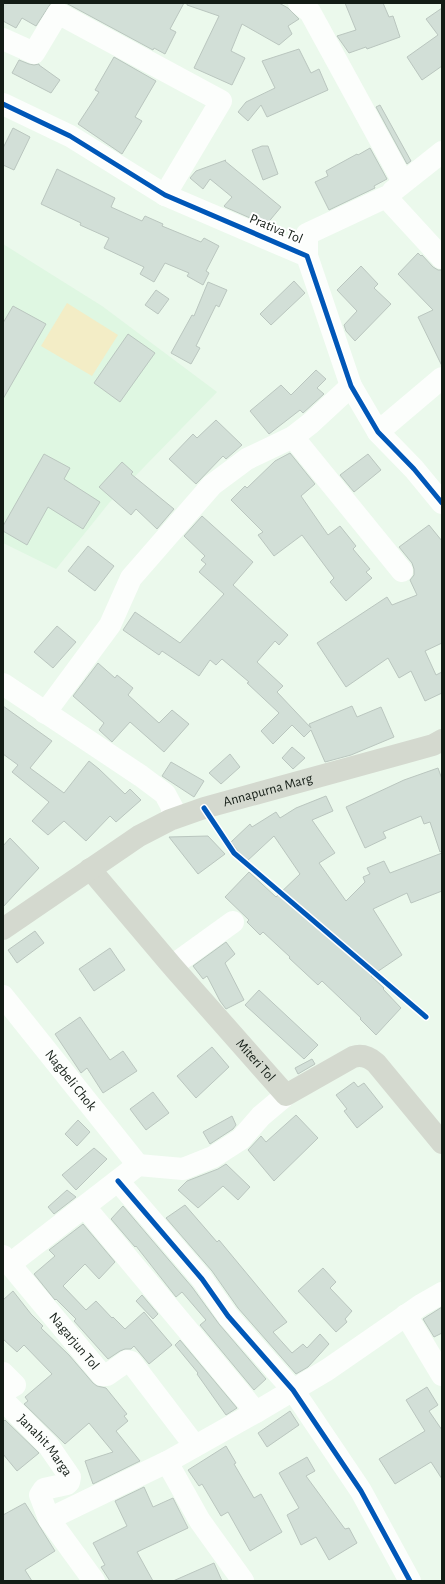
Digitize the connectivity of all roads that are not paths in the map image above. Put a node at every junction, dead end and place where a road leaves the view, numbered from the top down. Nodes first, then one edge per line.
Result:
1 (299, 3) edge
2 (3, 39) edge
3 (3, 104) edge
4 (442, 152) edge
5 (403, 182) junction
6 (165, 195) junction
7 (386, 197) junction
8 (307, 256) junction
9 (442, 258) edge
10 (442, 378) edge
11 (352, 386) junction
12 (378, 432) junction
13 (293, 437) junction
14 (442, 503) edge
15 (402, 571) dead end
16 (3, 684) edge
17 (46, 713) junction
18 (442, 740) edge
19 (170, 820) junction
20 (90, 869) junction
21 (233, 922) dead end
22 (3, 929) edge
23 (172, 966) junction
24 (3, 996) edge
25 (286, 1095) junction
26 (442, 1143) edge
27 (138, 1165) junction
28 (118, 1181) junction
29 (85, 1206) junction
30 (6, 1260) edge
31 (442, 1293) edge
32 (406, 1315) junction
33 (3, 1373) edge
34 (442, 1375) edge
35 (293, 1390) junction
36 (3, 1392) edge
37 (3, 1400) edge
38 (256, 1412) junction
39 (195, 1446) junction
40 (167, 1462) junction
41 (49, 1519) junction
42 (94, 1581) edge
43 (243, 1581) edge
44 (410, 1581) edge

1 - 5 street
2 - 6 street
3 - 6 street, Prativa Tol
4 - 5 street
5 - 7 street
6 - 8 street, Prativa Tol
7 - 8 street
7 - 9 street
8 - 11 street, Prativa Tol
10 - 12 street
11 - 12 street, Prativa Tol
11 - 13 street
12 - 14 street, Prativa Tol
13 - 15 street
13 - 17 street
16 - 17 street
17 - 19 street
18 - 19 main road, Annapurna Marg
19 - 20 main road, Annapurna Marg
20 - 22 main road, Annapurna Marg
20 - 23 main road, Miteri Tol
21 - 23 street
23 - 25 main road, Miteri Tol
24 - 27 street, Nagbeli Chok
25 - 26 main road, Miteri Tol
25 - 27 street
27 - 28 street
28 - 29 street
28 - 35 street
29 - 30 street
29 - 38 street
30 - 39 street, Nagarjun Tol
31 - 32 street
32 - 34 street
32 - 35 street
33 - 36 street
35 - 38 street
35 - 44 street
37 - 41 street, Janahit Marga
38 - 39 street
39 - 40 street
40 - 41 street
40 - 43 street
41 - 42 street, Janahit Marga

